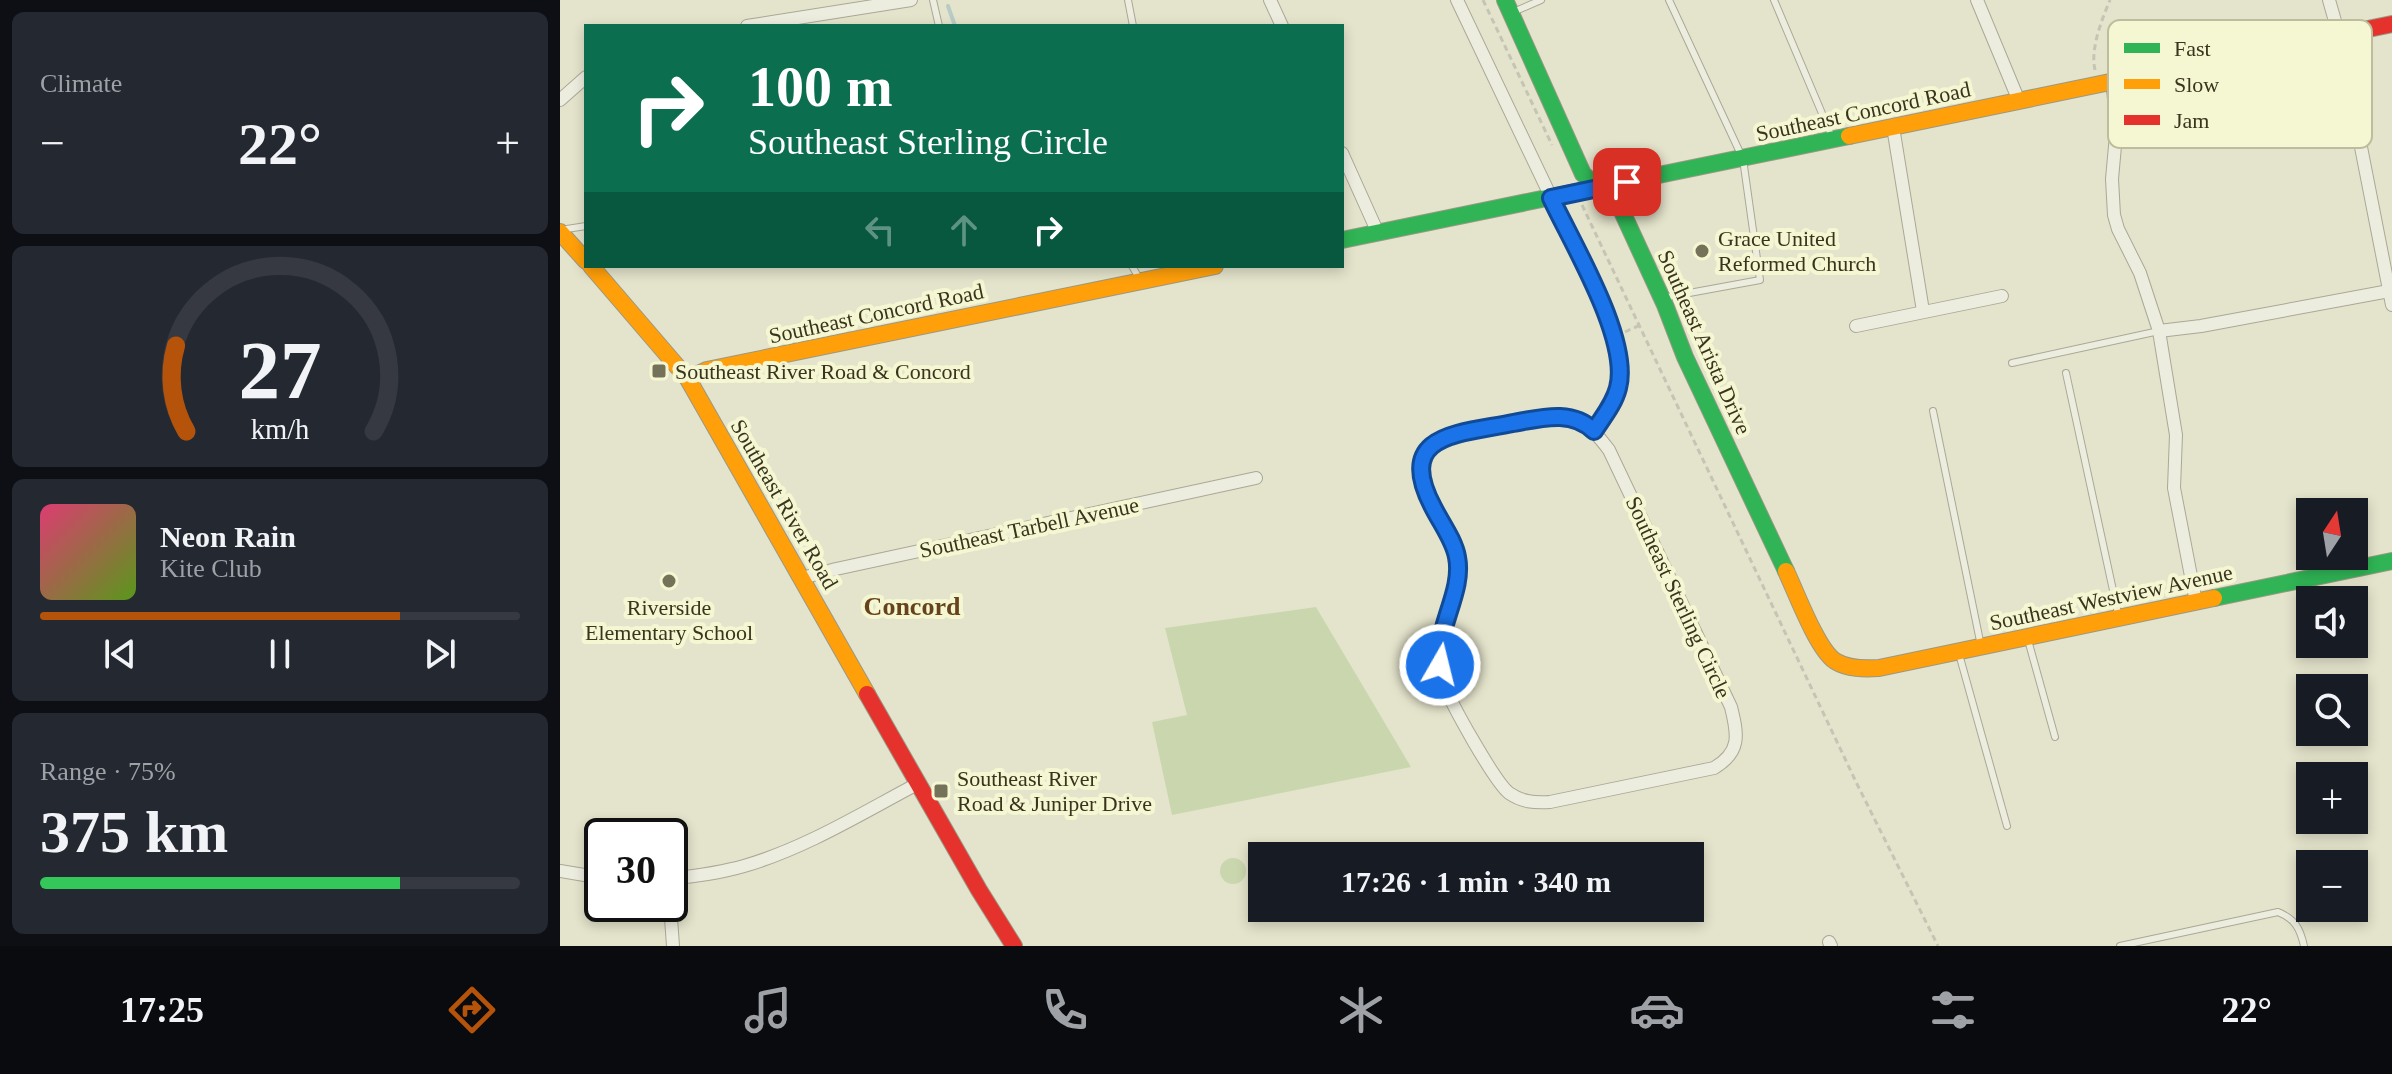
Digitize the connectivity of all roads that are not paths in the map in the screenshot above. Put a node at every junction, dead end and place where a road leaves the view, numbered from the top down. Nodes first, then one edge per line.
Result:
1 (911, 0) edge
2 (933, 0) edge
3 (1128, 0) edge
4 (1270, 0) edge
5 (1457, 0) edge
6 (1541, 0) edge
7 (1669, 0) edge
8 (1774, 0) edge
9 (1977, 0) edge
10 (2329, 0) edge
11 (1508, 6) edge
12 (2335, 20) edge
13 (760, 24) edge
14 (939, 24) edge
15 (1133, 24) edge
16 (1281, 24) edge
17 (2392, 24) edge
18 (2372, 28) edge
19 (584, 79) edge
20 (2106, 84) joint
21 (2108, 91) edge
22 (560, 100) edge
23 (2019, 101) junction
24 (1893, 127) junction
25 (1833, 140) junction
26 (2115, 148) edge
27 (2361, 148) edge
28 (1344, 157) edge
29 (1743, 159) junction
30 (1598, 187) junction
31 (1551, 198) junction
32 (584, 226) edge
33 (560, 231) edge
34 (1378, 233) junction
35 (1344, 240) edge
36 (584, 259) edge
37 (593, 268) edge
38 (1133, 268) edge
39 (1205, 268) edge
40 (1141, 281) junction
41 (2002, 296) dead end
42 (1662, 298) junction
43 (2391, 298) edge
44 (1923, 311) junction
45 (1856, 326) dead end
46 (2159, 331) junction
47 (2012, 363) dead end
48 (2066, 373) dead end
49 (688, 379) junction
50 (1933, 411) dead end
51 (1594, 431) junction
52 (1256, 478) dead end
53 (2392, 561) edge
54 (802, 578) junction
55 (2196, 602) junction
56 (2119, 618) junction
57 (2027, 637) junction
58 (1981, 646) junction
59 (1958, 651) junction
60 (1838, 664) joint
61 (2055, 737) dead end
62 (919, 783) junction
63 (2007, 826) dead end
64 (560, 871) edge
65 (584, 875) edge
66 (688, 876) edge
67 (671, 922) edge
68 (673, 946) edge
69 (1014, 946) edge
70 (2120, 946) edge
71 (2304, 946) edge

1 - 13 street
2 - 14 lane
3 - 15 lane
4 - 16 street
5 - 31 street
6 - 11 lane
7 - 29 lane
8 - 25 lane
9 - 23 street
10 - 12 street
11 - 30 street, Southeast Arista Drive
17 - 18 street, Southeast Concord Road
19 - 22 street
20 - 21 street
20 - 23 street, Southeast Concord Road
23 - 24 street, Southeast Concord Road
24 - 25 street, Southeast Concord Road
24 - 44 street
25 - 29 street, Southeast Concord Road
26 - 46 street
27 - 43 street
28 - 34 street
29 - 30 street, Southeast Concord Road
29 - 42 lane
30 - 31 street, Southeast Concord Road
30 - 42 street, Southeast Arista Drive
31 - 34 street, Southeast Concord Road
31 - 51 street
32 - 33 lane
33 - 36 street
34 - 35 street, Southeast Concord Road
37 - 49 street, Southeast River Road
38 - 40 lane
39 - 40 street, Southeast Concord Road
40 - 49 street, Southeast Concord Road
41 - 44 street
42 - 60 street, Southeast Arista Drive
43 - 46 street
44 - 45 street
46 - 47 lane
46 - 55 street
48 - 56 lane
49 - 54 street, Southeast River Road
50 - 58 lane
51 - 51 street, Southeast Sterling Circle
52 - 54 street, Southeast Tarbell Avenue
53 - 55 street, Southeast Westview Avenue
54 - 62 street, Southeast River Road
55 - 56 street, Southeast Westview Avenue
56 - 57 street, Southeast Westview Avenue
57 - 58 street, Southeast Westview Avenue
57 - 61 lane
58 - 59 street, Southeast Westview Avenue
59 - 60 street, Southeast Westview Avenue
59 - 63 lane
62 - 66 street
62 - 69 street, Southeast River Road
64 - 65 street
67 - 68 street
70 - 71 lane

